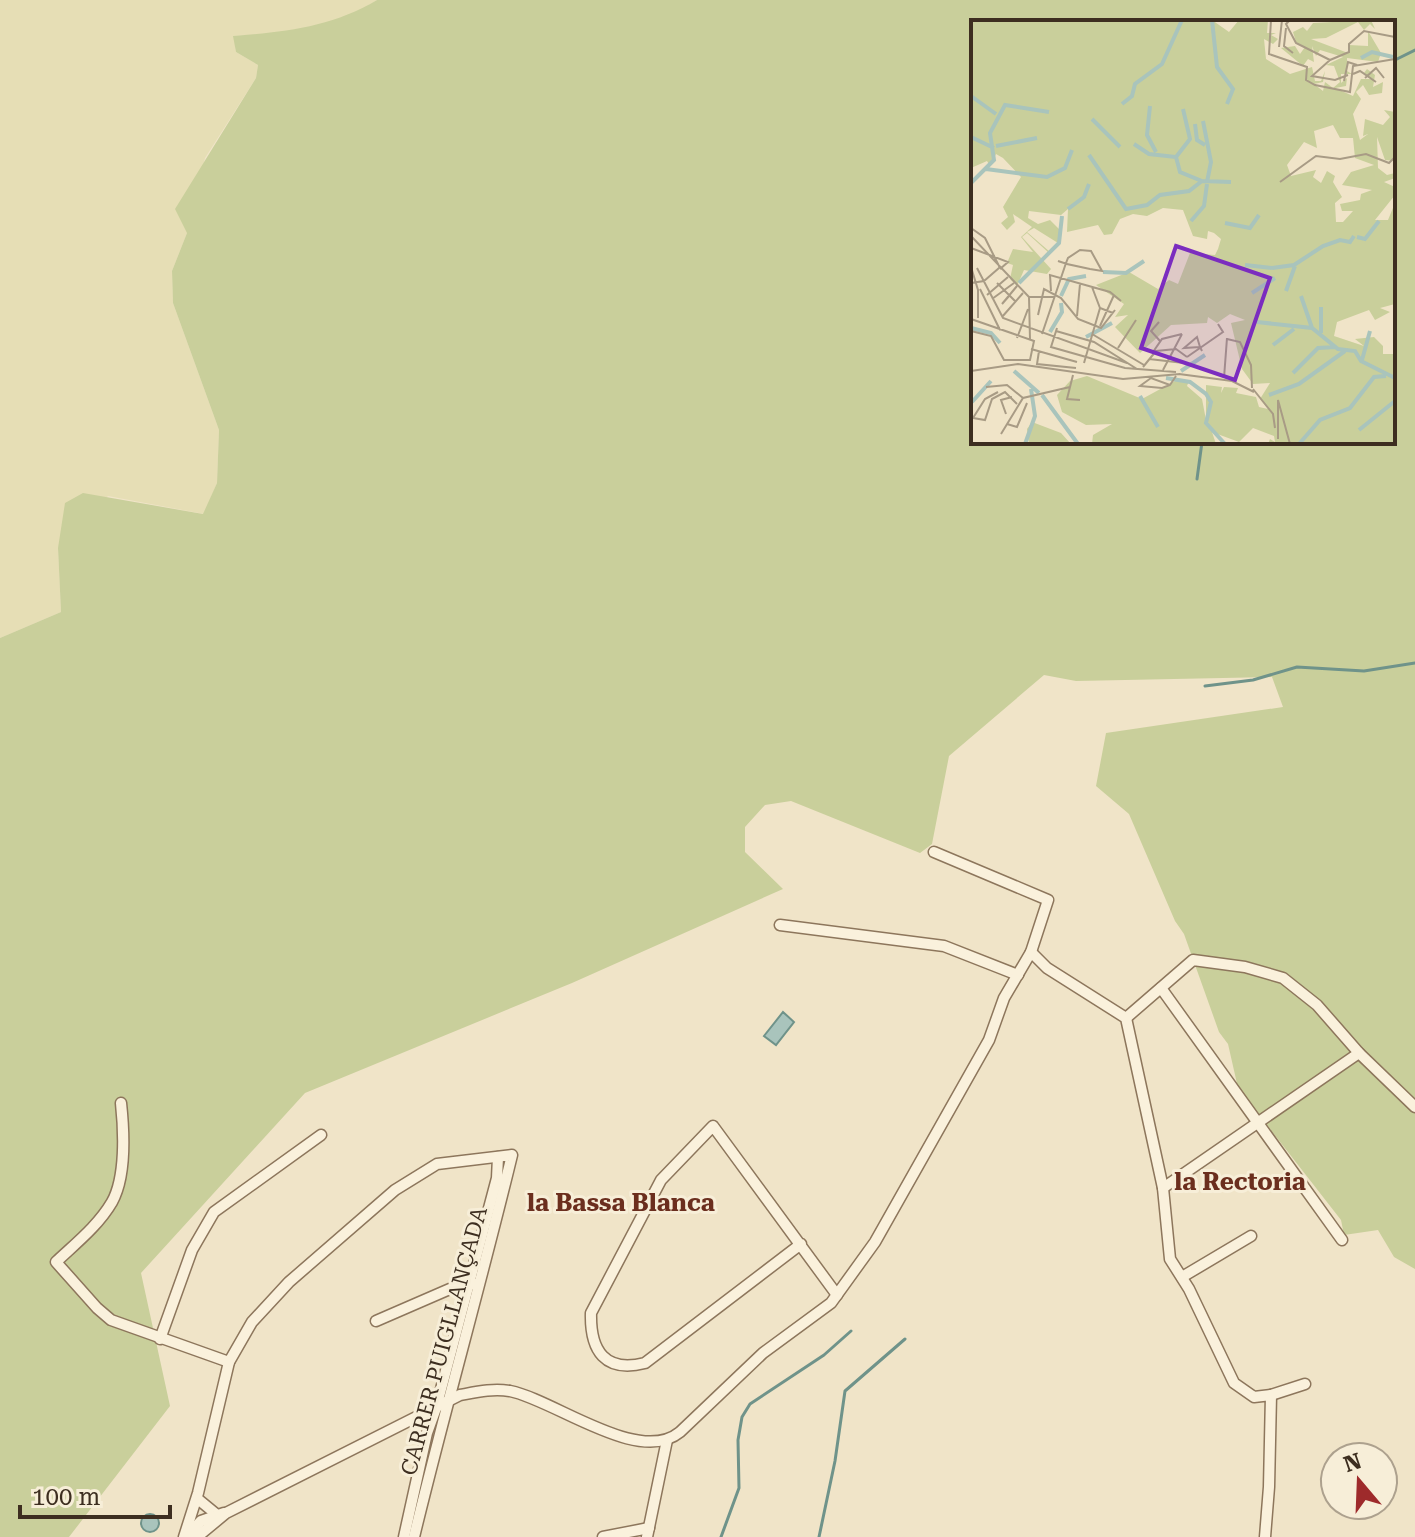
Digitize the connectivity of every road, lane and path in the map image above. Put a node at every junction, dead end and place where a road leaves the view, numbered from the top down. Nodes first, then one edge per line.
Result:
1 (934, 852) dead end
2 (780, 925) dead end
3 (1031, 952) junction
4 (1018, 975) junction
5 (1161, 988) junction
6 (1126, 1018) junction
7 (1359, 1053) junction
8 (121, 1103) dead end
9 (1415, 1107) edge
10 (1256, 1124) junction
11 (321, 1135) dead end
12 (498, 1157) junction
13 (1163, 1188) junction
14 (1251, 1236) dead end
15 (1342, 1240) dead end
16 (801, 1244) junction
17 (1182, 1277) junction
18 (481, 1284) junction
19 (469, 1285) junction
20 (837, 1295) junction
21 (376, 1321) dead end
22 (160, 1339) junction
23 (229, 1362) junction
24 (1305, 1384) dead end
25 (1271, 1395) junction
26 (447, 1402) junction
27 (436, 1408) junction
28 (667, 1440) junction
29 (199, 1496) junction
30 (221, 1513) junction
31 (189, 1515) junction
32 (202, 1524) junction
33 (648, 1533) edge
34 (187, 1537) edge
35 (197, 1537) edge
36 (404, 1537) edge
37 (414, 1537) edge
38 (603, 1537) edge
39 (1265, 1537) edge

1 - 3 street
2 - 4 street
3 - 4 street
3 - 6 street
4 - 20 street
5 - 6 street
5 - 7 street
5 - 10 street
6 - 13 street
7 - 9 street
7 - 10 street
8 - 22 street
10 - 13 street
10 - 15 street
11 - 22 street
12 - 18 street, CARRER PUIGLLANÇADA
12 - 19 street, CARRER PUIGLLANÇADA
12 - 23 street
13 - 17 street
14 - 17 street
16 - 16 street
16 - 20 street
17 - 25 street
18 - 19 street
18 - 26 street, CARRER PUIGLLANÇADA
19 - 21 street
19 - 27 street, CARRER PUIGLLANÇADA
20 - 28 street
22 - 23 street
23 - 29 street
24 - 25 street
25 - 39 street
26 - 27 street
26 - 28 street
26 - 37 street, CARRER PUIGLLANÇADA
27 - 30 street
27 - 36 street, CARRER PUIGLLANÇADA
28 - 33 street
29 - 30 street
29 - 31 street
29 - 32 street
30 - 32 street
31 - 32 street
31 - 34 street
32 - 34 street
32 - 35 street
33 - 38 street

